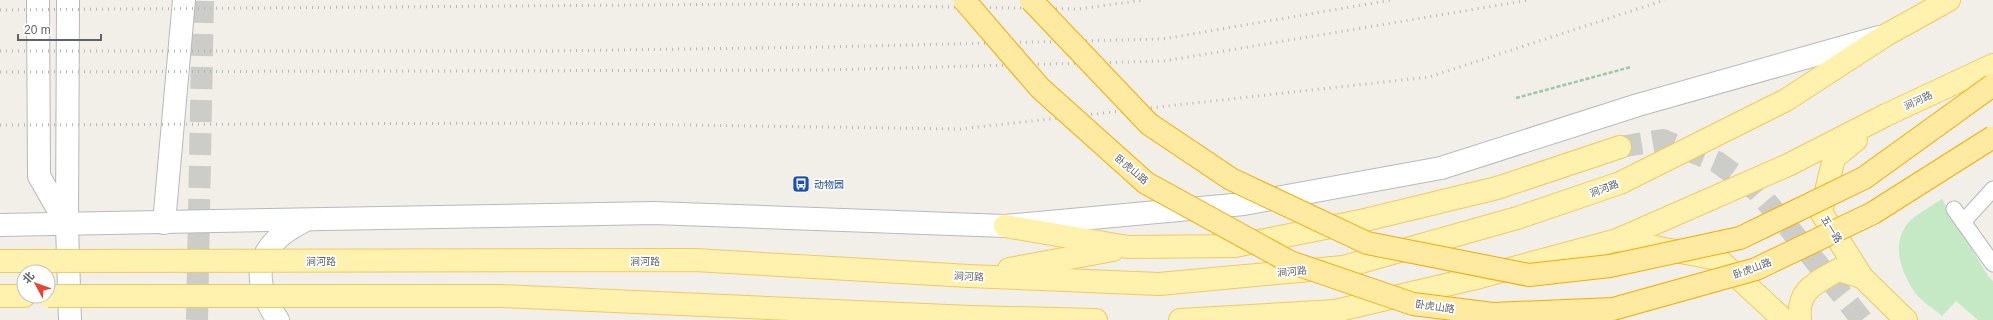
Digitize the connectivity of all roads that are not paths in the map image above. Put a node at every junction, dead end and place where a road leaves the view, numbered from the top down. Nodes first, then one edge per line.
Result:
1 (38, 0) edge
2 (68, 0) edge
3 (184, 0) edge
4 (964, 0) edge
5 (1031, 0) edge
6 (1949, 0) edge
7 (1886, 35) junction
8 (1993, 65) edge
9 (1993, 85) edge
10 (1886, 115) junction
11 (1993, 137) edge
12 (1620, 147) tunnel mouth
13 (1993, 189) edge
14 (1954, 209) dead end
15 (305, 220) junction
16 (1963, 222) junction
17 (164, 223) junction
18 (67, 225) junction
19 (0, 226) edge
20 (1005, 226) junction
21 (1617, 240) junction
22 (1128, 248) junction
23 (0, 261) edge
24 (1993, 264) edge
25 (968, 276) junction
26 (1862, 277) junction
27 (0, 296) edge
28 (16, 296) edge
29 (56, 296) edge
30 (70, 320) edge
31 (278, 320) edge
32 (1096, 320) edge
33 (1180, 320) edge
34 (1784, 320) edge
35 (1800, 320) edge
36 (1906, 320) edge

1 - 18 main road
2 - 18 main road
3 - 17 main road
4 - 11 highway, 卧虎山路, bridge
5 - 9 highway, bridge
6 - 7 main road, 涧河路
7 - 20 main road, 涧河路
7 - 25 main road, 涧河路
8 - 10 main road, 涧河路
10 - 21 main road, 涧河路
10 - 26 main road, 五一路
12 - 22 main road
13 - 16 lane
14 - 16 lane
15 - 17 main road, 涧河路
15 - 20 main road, 涧河路
15 - 31 main road
16 - 24 lane
17 - 18 main road, 涧河路
18 - 19 main road, 涧河路
18 - 30 main road
20 - 22 main road
21 - 33 main road, 涧河路
21 - 34 main road
22 - 25 main road
23 - 25 main road, 涧河路, bridge
26 - 35 main road
26 - 36 main road, 五一路
27 - 28 main road
29 - 32 main road, bridge

